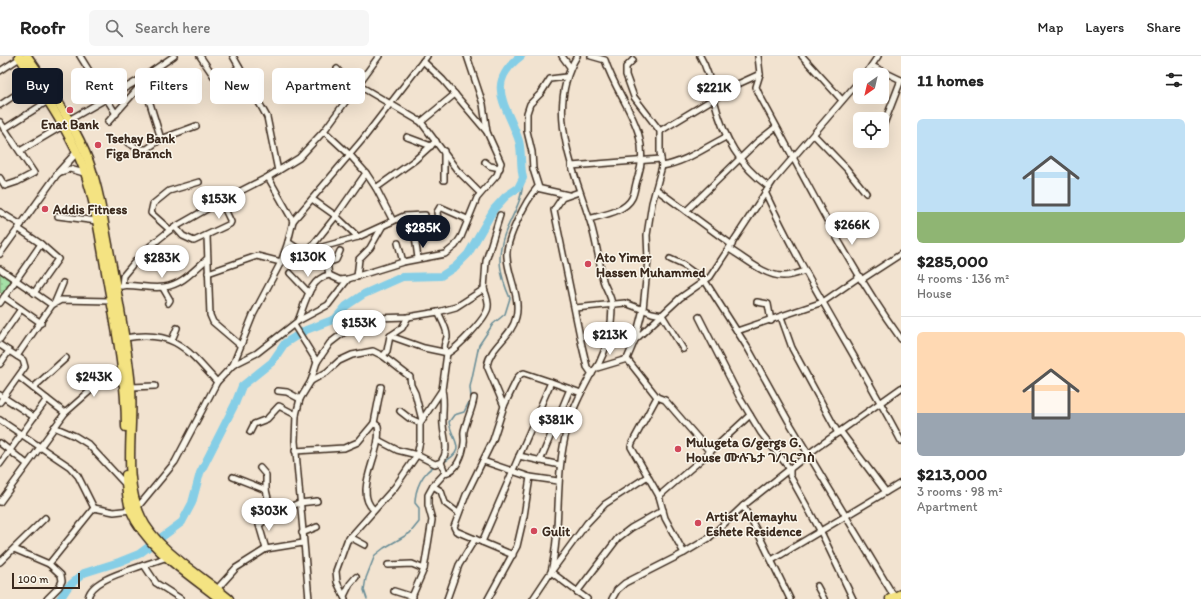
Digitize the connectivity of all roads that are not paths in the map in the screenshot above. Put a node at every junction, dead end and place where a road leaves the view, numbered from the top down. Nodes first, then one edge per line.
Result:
1 (80, 56) edge
2 (174, 56) edge
3 (200, 56) edge
4 (233, 56) edge
5 (379, 56) edge
6 (467, 56) edge
7 (562, 56) edge
8 (577, 56) edge
9 (591, 56) edge
10 (700, 56) edge
11 (758, 56) edge
12 (802, 56) edge
13 (878, 56) edge
14 (22, 57) edge
15 (425, 58) edge
16 (633, 60) dead end
17 (872, 66) joint
18 (239, 67) junction
19 (570, 67) junction
20 (28, 68) edge
21 (88, 68) edge
22 (159, 68) edge
23 (0, 71) edge
24 (760, 74) junction
25 (365, 75) edge
26 (566, 77) junction
27 (901, 80) edge
28 (853, 88) edge
29 (135, 89) edge
30 (365, 89) edge
31 (455, 94) junction
32 (12, 97) edge
33 (714, 99) junction
34 (842, 100) junction
35 (43, 104) edge
36 (50, 104) edge
37 (97, 104) edge
38 (110, 104) edge
39 (150, 104) edge
40 (344, 104) edge
41 (390, 104) junction
42 (0, 105) edge
43 (889, 112) edge
44 (116, 114) junction
45 (0, 122) edge
46 (108, 122) dead end
47 (420, 122) junction
48 (66, 123) junction
49 (196, 126) dead end
50 (776, 127) junction
51 (4, 128) junction
52 (324, 131) junction
53 (660, 131) junction
54 (487, 132) junction
55 (814, 135) junction
56 (407, 137) dead end
57 (726, 137) junction
58 (160, 139) junction
59 (436, 141) junction
60 (128, 143) dead end
61 (431, 146) junction
62 (444, 150) junction
63 (20, 151) junction
64 (77, 152) junction
65 (350, 154) junction
66 (740, 159) junction
67 (793, 159) junction
68 (642, 160) junction
69 (661, 160) junction
70 (485, 162) dead end
71 (571, 166) junction
72 (662, 166) junction
73 (500, 168) junction
74 (278, 171) junction
75 (84, 173) junction
76 (366, 173) junction
77 (58, 174) junction
78 (268, 177) junction
79 (0, 178) edge
80 (444, 180) dead end
81 (199, 182) dead end
82 (2, 187) edge
83 (376, 188) junction
84 (539, 188) junction
85 (656, 189) junction
86 (767, 190) junction
87 (579, 192) junction
88 (480, 193) junction
89 (866, 193) dead end
90 (568, 195) junction
91 (312, 199) junction
92 (221, 201) junction
93 (686, 211) junction
94 (0, 212) edge
95 (424, 215) dead end
96 (500, 215) dead end
97 (58, 216) dead end
98 (336, 216) junction
99 (467, 219) junction
100 (589, 219) junction
101 (438, 220) dead end
102 (97, 221) junction
103 (293, 221) junction
104 (393, 221) junction
105 (382, 226) junction
106 (20, 227) junction
107 (173, 229) junction
108 (207, 236) junction
109 (358, 237) junction
110 (415, 237) dead end
111 (288, 242) junction
112 (398, 243) dead end
113 (41, 244) junction
114 (731, 247) junction
115 (308, 251) junction
116 (340, 251) dead end
117 (0, 254) edge
118 (901, 254) edge
119 (418, 258) junction
120 (207, 259) junction
121 (670, 259) dead end
122 (280, 262) junction
123 (403, 262) junction
124 (0, 269) edge
125 (805, 271) junction
126 (208, 273) junction
127 (290, 273) dead end
128 (329, 275) junction
129 (357, 277) junction
130 (860, 278) junction
131 (348, 279) junction
132 (16, 281) junction
133 (705, 281) junction
134 (64, 283) dead end
135 (119, 286) junction
136 (163, 288) junction
137 (484, 288) junction
138 (60, 290) junction
139 (34, 293) junction
140 (309, 293) junction
141 (4, 297) junction
142 (69, 300) junction
143 (111, 301) junction
144 (757, 302) dead end
145 (822, 302) junction
146 (0, 303) edge
147 (168, 303) dead end
148 (612, 303) junction
149 (53, 304) junction
150 (575, 308) junction
151 (21, 309) junction
152 (643, 309) junction
153 (438, 312) junction
154 (662, 315) junction
155 (118, 316) junction
156 (408, 317) junction
157 (699, 317) dead end
158 (781, 317) junction
159 (298, 321) junction
160 (771, 321) junction
161 (41, 323) junction
162 (294, 325) junction
163 (176, 328) dead end
164 (737, 331) junction
165 (390, 336) junction
166 (125, 338) junction
167 (0, 339) edge
168 (901, 339) edge
169 (172, 340) junction
170 (635, 340) junction
171 (0, 345) edge
172 (240, 345) junction
173 (683, 349) dead end
174 (9, 351) junction
175 (447, 353) junction
176 (17, 356) junction
177 (383, 356) junction
178 (66, 358) dead end
179 (627, 359) junction
180 (317, 362) junction
181 (0, 364) edge
182 (233, 365) junction
183 (597, 368) junction
184 (592, 374) junction
185 (19, 377) junction
186 (311, 381) junction
187 (216, 382) junction
188 (551, 382) junction
189 (127, 385) junction
190 (155, 386) dead end
191 (382, 387) dead end
192 (32, 388) junction
193 (901, 388) edge
194 (570, 389) junction
195 (442, 390) junction
196 (278, 391) dead end
197 (580, 393) junction
198 (657, 397) junction
199 (1, 398) edge
200 (474, 398) dead end
201 (47, 399) junction
202 (300, 399) junction
203 (881, 401) junction
204 (504, 406) junction
205 (400, 411) dead end
206 (65, 413) junction
207 (296, 415) junction
208 (750, 415) junction
209 (34, 417) junction
210 (0, 420) edge
211 (421, 421) junction
212 (374, 423) junction
213 (54, 428) junction
214 (250, 432) dead end
215 (839, 432) junction
216 (22, 435) junction
217 (378, 440) junction
218 (901, 441) edge
219 (0, 443) edge
220 (39, 446) junction
221 (10, 451) junction
222 (295, 451) junction
223 (710, 452) junction
224 (417, 455) junction
225 (809, 455) junction
226 (519, 456) junction
227 (483, 461) junction
228 (540, 461) junction
229 (441, 462) junction
230 (0, 464) edge
231 (27, 464) junction
232 (560, 466) junction
233 (260, 468) dead end
234 (790, 469) junction
235 (444, 470) junction
236 (513, 472) junction
237 (233, 476) dead end
238 (648, 476) junction
239 (530, 477) junction
240 (558, 481) junction
241 (901, 483) edge
242 (126, 485) junction
243 (433, 486) junction
244 (266, 490) junction
245 (886, 492) junction
246 (659, 496) junction
247 (1, 498) edge
248 (317, 501) dead end
249 (299, 503) junction
250 (743, 506) junction
251 (94, 508) junction
252 (134, 509) junction
253 (374, 510) junction
254 (663, 510) junction
255 (458, 514) junction
256 (272, 515) junction
257 (847, 516) junction
258 (45, 518) dead end
259 (317, 527) dead end
260 (821, 532) junction
261 (302, 533) junction
262 (350, 537) junction
263 (475, 539) junction
264 (482, 542) junction
265 (303, 543) junction
266 (365, 545) dead end
267 (161, 548) junction
268 (14, 549) junction
269 (266, 549) junction
270 (684, 553) junction
271 (513, 554) junction
272 (168, 557) junction
273 (772, 560) junction
274 (0, 562) edge
275 (49, 564) junction
276 (388, 565) dead end
277 (144, 566) junction
278 (424, 569) junction
279 (551, 572) junction
280 (356, 578) dead end
281 (817, 586) dead end
282 (217, 589) junction
283 (394, 592) dead end
284 (577, 592) junction
285 (344, 597) edge
286 (895, 597) edge
287 (412, 598) edge
288 (47, 599) edge
289 (88, 599) edge
290 (181, 599) edge
291 (220, 599) edge
292 (229, 599) edge
293 (309, 599) edge
294 (446, 599) edge
295 (488, 599) edge
296 (532, 599) edge
297 (587, 599) edge
298 (612, 599) edge
299 (790, 599) edge
300 (824, 599) edge
301 (853, 599) edge

1 - 21 street
2 - 22 street
3 - 18 street
4 - 18 street
5 - 25 street
6 - 54 street
7 - 19 street
8 - 19 street
9 - 68 street
10 - 33 street
11 - 24 street
12 - 34 street
13 - 17 street
14 - 20 main road
14 - 23 street
14 - 48 main road
15 - 31 street
15 - 41 street
16 - 53 street
17 - 27 street
18 - 74 street
19 - 26 street
24 - 33 street
24 - 50 street
26 - 71 street
26 - 84 street
27 - 43 street
28 - 34 street
29 - 44 street
30 - 41 street
31 - 47 street
31 - 54 street
32 - 42 street
33 - 53 street
33 - 57 street
34 - 55 street
35 - 51 street
36 - 48 main road
37 - 48 street
38 - 44 street
39 - 58 street
40 - 52 street
41 - 47 street
41 - 65 street
44 - 46 street
45 - 51 street
47 - 59 street
48 - 63 street
48 - 64 main road
48 - 135 main road
49 - 58 street
50 - 66 street
50 - 67 street
51 - 63 street
52 - 65 street
52 - 74 street
53 - 69 street
54 - 73 street
55 - 67 street
55 - 89 street
56 - 61 street
57 - 66 street
57 - 72 street
58 - 60 street
59 - 61 street
59 - 62 street
61 - 83 street
62 - 80 street
62 - 88 street
63 - 82 street
64 - 75 main road
64 - 77 street
65 - 76 street
65 - 91 street
66 - 86 street
66 - 93 street
67 - 86 street
67 - 130 street
68 - 69 street
68 - 71 street
68 - 100 street
69 - 72 street
70 - 73 street
71 - 87 street
72 - 85 street
73 - 88 street
74 - 78 street
75 - 77 street
75 - 102 main road
76 - 83 street
76 - 98 street
77 - 106 street
78 - 92 street
78 - 103 street
79 - 82 street
81 - 107 street
83 - 104 street
84 - 90 street
84 - 204 street
85 - 93 street
85 - 152 street
86 - 114 street
86 - 125 street
87 - 90 street
87 - 100 street
88 - 99 street
90 - 150 street
91 - 98 street
91 - 103 street
92 - 107 street
92 - 108 street
93 - 114 street
94 - 106 street
95 - 104 street
96 - 137 street
97 - 102 street
98 - 109 street
98 - 115 street
99 - 101 street
99 - 119 street
100 - 148 street
102 - 143 main road
103 - 111 street
104 - 105 street
105 - 109 street
105 - 129 street
106 - 113 street
106 - 117 street
107 - 108 street
107 - 135 street
108 - 120 street
109 - 115 street
110 - 119 street
111 - 115 street
111 - 122 street
112 - 123 street
113 - 132 street
113 - 139 street
114 - 125 street
114 - 133 street
116 - 128 street
118 - 130 street
119 - 123 street
120 - 126 street
120 - 136 street
121 - 133 street
122 - 126 street
122 - 172 street
123 - 129 street
124 - 132 street
125 - 145 street
126 - 172 street
127 - 140 street
128 - 131 street
128 - 140 street
129 - 131 street
130 - 145 street
130 - 168 street
131 - 159 street
132 - 139 street
132 - 141 street
133 - 154 street
133 - 164 street
134 - 138 street
135 - 136 street
135 - 155 main road
136 - 147 street
137 - 153 street
137 - 175 street
138 - 142 street
138 - 149 street
139 - 149 street
140 - 159 street
141 - 146 street
141 - 151 street
142 - 143 street
142 - 149 street
143 - 155 main road
144 - 160 street
145 - 158 street
145 - 203 street
148 - 150 street
148 - 152 street
148 - 183 street
149 - 161 street
150 - 184 street
151 - 161 street
151 - 167 street
152 - 154 street
152 - 170 street
153 - 156 street
153 - 175 street
154 - 170 street
154 - 173 street
155 - 166 main road
155 - 189 main road
156 - 165 street
156 - 180 street
157 - 208 street
158 - 160 street
158 - 215 street
159 - 162 street
160 - 164 street
161 - 176 street
162 - 180 street
162 - 182 street
163 - 169 street
164 - 225 street
165 - 175 street
165 - 177 street
166 - 169 street
166 - 189 main road
169 - 187 street
170 - 179 street
171 - 174 street
172 - 182 street
174 - 176 street
174 - 181 street
175 - 195 street
176 - 185 street
177 - 186 street
177 - 211 street
178 - 192 street
179 - 183 street
179 - 198 street
180 - 186 street
182 - 187 street
183 - 184 street
184 - 197 street
185 - 192 street
185 - 199 street
186 - 202 street
187 - 252 street
188 - 194 street
188 - 204 street
188 - 226 street
189 - 190 street
189 - 206 street
189 - 242 main road
189 - 252 main road
191 - 212 street
192 - 201 street
193 - 203 street
194 - 197 street
194 - 228 street
195 - 211 street
195 - 229 street
196 - 202 street
197 - 232 street
198 - 223 street
198 - 238 street
199 - 209 street
200 - 235 street
201 - 206 street
201 - 209 street
202 - 207 street
203 - 215 street
203 - 218 street
204 - 227 street
205 - 211 street
206 - 213 street
207 - 214 street
207 - 222 street
208 - 223 street
208 - 234 street
209 - 216 street
210 - 216 street
211 - 224 street
212 - 217 street
212 - 222 street
213 - 220 street
213 - 242 street
215 - 225 street
215 - 245 street
216 - 220 street
216 - 221 street
217 - 224 street
217 - 253 street
219 - 221 street
220 - 231 street
220 - 251 street
221 - 230 street
221 - 231 street
222 - 249 street
223 - 246 street
224 - 229 street
224 - 253 street
225 - 234 street
225 - 257 street
226 - 228 street
226 - 236 street
227 - 236 street
227 - 255 street
228 - 232 street
229 - 235 street
231 - 247 street
232 - 240 street
233 - 244 street
234 - 250 street
234 - 260 street
235 - 243 street
236 - 239 street
236 - 264 street
237 - 244 street
238 - 246 street
238 - 279 street
239 - 240 street
239 - 271 street
240 - 279 street
241 - 245 street
242 - 252 main road
243 - 255 street
243 - 278 street
244 - 256 street
245 - 257 street
246 - 254 street
248 - 249 street
249 - 256 street
249 - 261 street
250 - 270 street
250 - 273 street
251 - 252 street
251 - 275 street
252 - 267 main road
253 - 262 street
254 - 270 street
254 - 284 street
255 - 263 street
256 - 269 street
257 - 260 street
257 - 286 street
258 - 268 street
259 - 261 street
260 - 273 street
260 - 301 street
261 - 265 street
262 - 266 street
262 - 285 street
263 - 264 street
263 - 294 street
264 - 271 street
265 - 269 street
265 - 293 street
267 - 272 main road
267 - 282 main road
268 - 274 street
268 - 275 street
269 - 282 street
270 - 298 street
271 - 295 street
272 - 277 street
272 - 291 main road
273 - 299 street
275 - 288 street
276 - 278 street
277 - 289 street
277 - 290 street
278 - 287 street
279 - 284 street
279 - 296 street
280 - 285 street
281 - 300 street
282 - 292 main road
283 - 287 street
284 - 297 street

